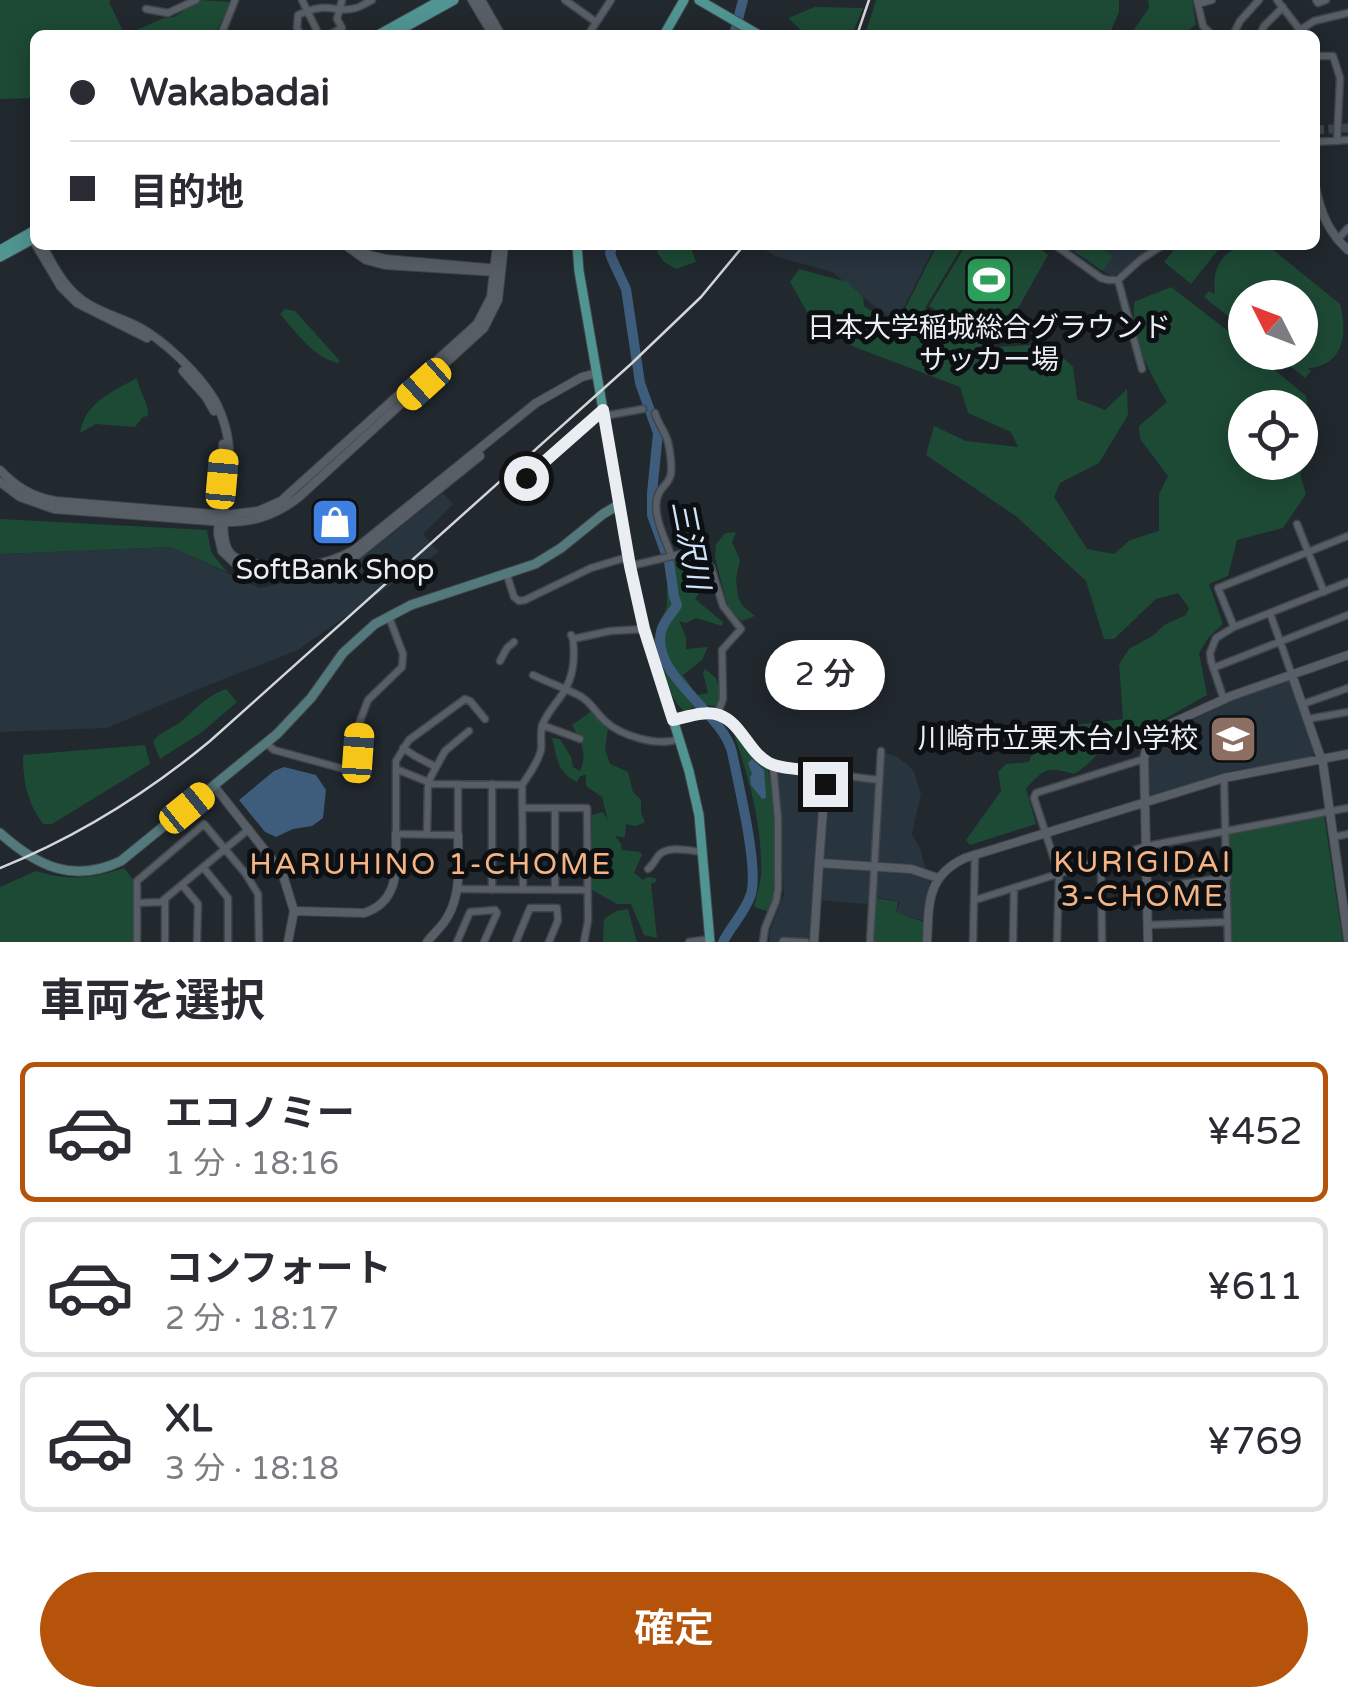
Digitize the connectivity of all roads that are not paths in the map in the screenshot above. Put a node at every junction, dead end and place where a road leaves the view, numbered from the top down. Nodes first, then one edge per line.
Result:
1 (196, 0) edge
2 (235, 0) edge
3 (372, 0) edge
4 (441, 0) edge
5 (454, 0) edge
6 (472, 0) edge
7 (481, 0) edge
8 (564, 0) edge
9 (611, 0) edge
10 (684, 0) edge
11 (700, 0) edge
12 (1212, 0) edge
13 (1260, 0) edge
14 (1277, 0) edge
15 (1316, 0) edge
16 (1326, 0) edge
17 (1197, 2) edge
18 (340, 3) edge
19 (305, 4) edge
20 (1284, 7) junction
21 (146, 9) dead end
22 (1348, 13) edge
23 (596, 22) junction
24 (223, 30) edge
25 (298, 30) edge
26 (317, 30) edge
27 (338, 30) edge
28 (387, 30) edge
29 (399, 30) edge
30 (490, 30) edge
31 (498, 30) edge
32 (591, 30) edge
33 (667, 30) edge
34 (750, 30) edge
35 (1207, 30) edge
36 (1236, 30) edge
37 (1262, 30) edge
38 (1298, 30) edge
39 (1304, 30) edge
40 (1320, 56) edge
41 (1348, 140) edge
42 (1337, 141) junction
43 (1320, 142) edge
44 (1320, 208) edge
45 (1348, 228) edge
46 (30, 240) edge
47 (1337, 240) junction
48 (43, 250) edge
49 (353, 250) edge
50 (362, 250) edge
51 (499, 250) edge
52 (577, 250) edge
53 (1062, 250) edge
54 (1155, 250) edge
55 (1348, 250) edge
56 (0, 253) edge
57 (497, 270) junction
58 (1118, 280) junction
59 (1142, 369) dead end
60 (597, 373) junction
61 (556, 392) junction
62 (642, 409) dead end
63 (604, 413) junction
64 (655, 413) dead end
65 (0, 470) edge
66 (526, 478) dead end
67 (0, 482) edge
68 (620, 504) junction
69 (222, 518) junction
70 (1296, 524) dead end
71 (1348, 536) edge
72 (1308, 551) junction
73 (668, 556) junction
74 (629, 561) junction
75 (507, 575) junction
76 (1348, 582) edge
77 (1324, 592) junction
78 (1270, 613) junction
79 (388, 615) junction
80 (1348, 615) edge
81 (1234, 627) junction
82 (644, 629) junction
83 (1280, 641) junction
84 (514, 642) dead end
85 (1348, 655) edge
86 (500, 661) dead end
87 (1213, 668) junction
88 (533, 675) dead end
89 (1292, 675) junction
90 (1348, 688) edge
91 (565, 691) junction
92 (1224, 700) junction
93 (1303, 704) junction
94 (1348, 712) edge
95 (716, 714) junction
96 (485, 719) dead end
97 (1308, 719) junction
98 (673, 720) junction
99 (542, 725) junction
100 (469, 731) dead end
101 (580, 739) dead end
102 (679, 739) junction
103 (266, 742) junction
104 (403, 748) junction
105 (881, 751) dead end
106 (1348, 754) edge
107 (1144, 759) junction
108 (1322, 759) junction
109 (773, 765) junction
110 (436, 767) junction
111 (396, 768) junction
112 (822, 776) junction
113 (1224, 778) junction
114 (879, 780) junction
115 (428, 782) junction
116 (458, 784) junction
117 (492, 784) junction
118 (522, 785) junction
119 (214, 786) junction
120 (1146, 801) junction
121 (523, 808) junction
122 (555, 808) junction
123 (1348, 808) edge
124 (1330, 811) junction
125 (249, 830) junction
126 (1226, 830) junction
127 (1046, 833) junction
128 (0, 834) edge
129 (396, 834) junction
130 (427, 834) junction
131 (458, 834) junction
132 (1348, 834) edge
133 (1334, 836) junction
134 (1147, 846) junction
135 (225, 850) junction
136 (704, 852) junction
137 (976, 854) junction
138 (1101, 860) junction
139 (1348, 860) edge
140 (819, 862) junction
141 (1336, 862) junction
142 (873, 866) junction
143 (204, 867) junction
144 (648, 869) dead end
145 (1059, 874) junction
146 (1228, 877) junction
147 (938, 878) junction
148 (182, 885) junction
149 (1014, 888) junction
150 (1147, 889) junction
151 (457, 890) junction
152 (492, 890) junction
153 (522, 890) junction
154 (554, 890) junction
155 (586, 890) junction
156 (165, 898) junction
157 (975, 900) junction
158 (138, 903) junction
159 (1346, 905) edge
160 (294, 911) junction
161 (1228, 922) junction
162 (1148, 925) junction
163 (1348, 939) edge
164 (710, 941) edge
165 (783, 941) edge
166 (138, 942) edge
167 (165, 942) edge
168 (197, 942) edge
169 (228, 942) edge
170 (259, 942) edge
171 (288, 942) edge
172 (428, 942) edge
173 (457, 942) edge
174 (484, 942) edge
175 (516, 942) edge
176 (548, 942) edge
177 (584, 942) edge
178 (689, 942) edge
179 (763, 942) edge
180 (806, 942) edge
181 (814, 942) edge
182 (870, 942) edge
183 (927, 942) edge
184 (974, 942) edge
185 (1013, 942) edge
186 (1057, 942) edge
187 (1102, 942) edge
188 (1148, 942) edge
189 (1228, 942) edge

1 - 21 street
2 - 24 street
3 - 18 street
4 - 28 main road
5 - 29 main road
6 - 30 street
7 - 31 street
8 - 23 street
9 - 23 street
10 - 33 main road
11 - 34 main road
12 - 17 street
13 - 36 street
14 - 20 street
15 - 16 street
17 - 35 street
18 - 19 street
18 - 27 street
19 - 25 street
19 - 26 street
20 - 37 street
20 - 38 street
22 - 39 street
23 - 32 street
40 - 42 street
41 - 42 street
42 - 43 street
44 - 47 street
45 - 47 street
46 - 56 main road
47 - 55 street
48 - 69 street
49 - 57 street
50 - 57 street
51 - 57 street
52 - 60 main road
53 - 58 street
54 - 58 street
57 - 69 street
58 - 59 street
60 - 61 street
60 - 63 main road
61 - 69 street
61 - 69 street
62 - 63 street
63 - 66 street
63 - 68 main road
64 - 73 street
65 - 69 street
67 - 69 street
68 - 74 main road
68 - 75 main road
70 - 72 street
71 - 72 street
72 - 77 street
72 - 81 street
73 - 74 street
73 - 95 street
74 - 75 street
74 - 82 main road
75 - 79 main road
76 - 77 street
77 - 78 street
78 - 81 street
78 - 83 street
79 - 103 main road
79 - 103 street
80 - 83 street
81 - 87 street
82 - 91 street
82 - 98 main road
83 - 87 street
83 - 89 street
84 - 86 street
85 - 89 street
87 - 92 street
88 - 91 street
89 - 92 street
89 - 93 street
90 - 93 street
91 - 99 street
91 - 102 street
92 - 107 street
93 - 97 street
94 - 97 street
95 - 98 street
95 - 109 street
96 - 104 street
97 - 108 street
98 - 102 main road
99 - 101 street
99 - 118 street
100 - 110 street
102 - 136 main road
103 - 119 main road
104 - 110 street
104 - 111 street
105 - 114 street
106 - 108 street
107 - 120 street
107 - 127 street
108 - 113 street
108 - 124 street
109 - 112 street
109 - 179 street
110 - 115 street
111 - 115 street
111 - 129 street
112 - 114 street
112 - 140 street
113 - 120 street
113 - 126 street
114 - 142 street
115 - 116 street
115 - 130 street
116 - 117 street
116 - 131 street
117 - 118 street
117 - 152 street
118 - 121 street
119 - 125 street
119 - 128 main road
120 - 127 street
120 - 134 street
121 - 122 street
121 - 153 street
122 - 154 street
122 - 155 street
123 - 124 street
124 - 126 street
124 - 133 street
125 - 135 street
125 - 160 street
126 - 134 street
126 - 146 street
127 - 137 street
127 - 145 street
129 - 130 street
129 - 160 street
130 - 131 street
131 - 151 street
132 - 133 street
133 - 141 street
134 - 138 street
134 - 150 street
135 - 143 street
135 - 158 street
135 - 170 street
136 - 144 street
136 - 164 main road
137 - 147 street
137 - 157 street
138 - 145 street
138 - 187 street
139 - 141 street
140 - 142 street
140 - 181 street
141 - 159 street
142 - 147 street
142 - 182 street
143 - 148 street
143 - 169 street
145 - 149 street
145 - 186 street
146 - 150 street
146 - 161 street
147 - 183 street
148 - 156 street
148 - 168 street
149 - 157 street
149 - 185 street
150 - 162 street
151 - 152 street
151 - 172 street
152 - 153 street
153 - 154 street
154 - 155 street
155 - 177 street
156 - 158 street
156 - 167 street
157 - 184 street
158 - 166 street
159 - 163 street
160 - 171 street
161 - 162 street
161 - 189 street
162 - 188 street
164 - 178 street
165 - 180 street
173 - 174 street
175 - 176 street

